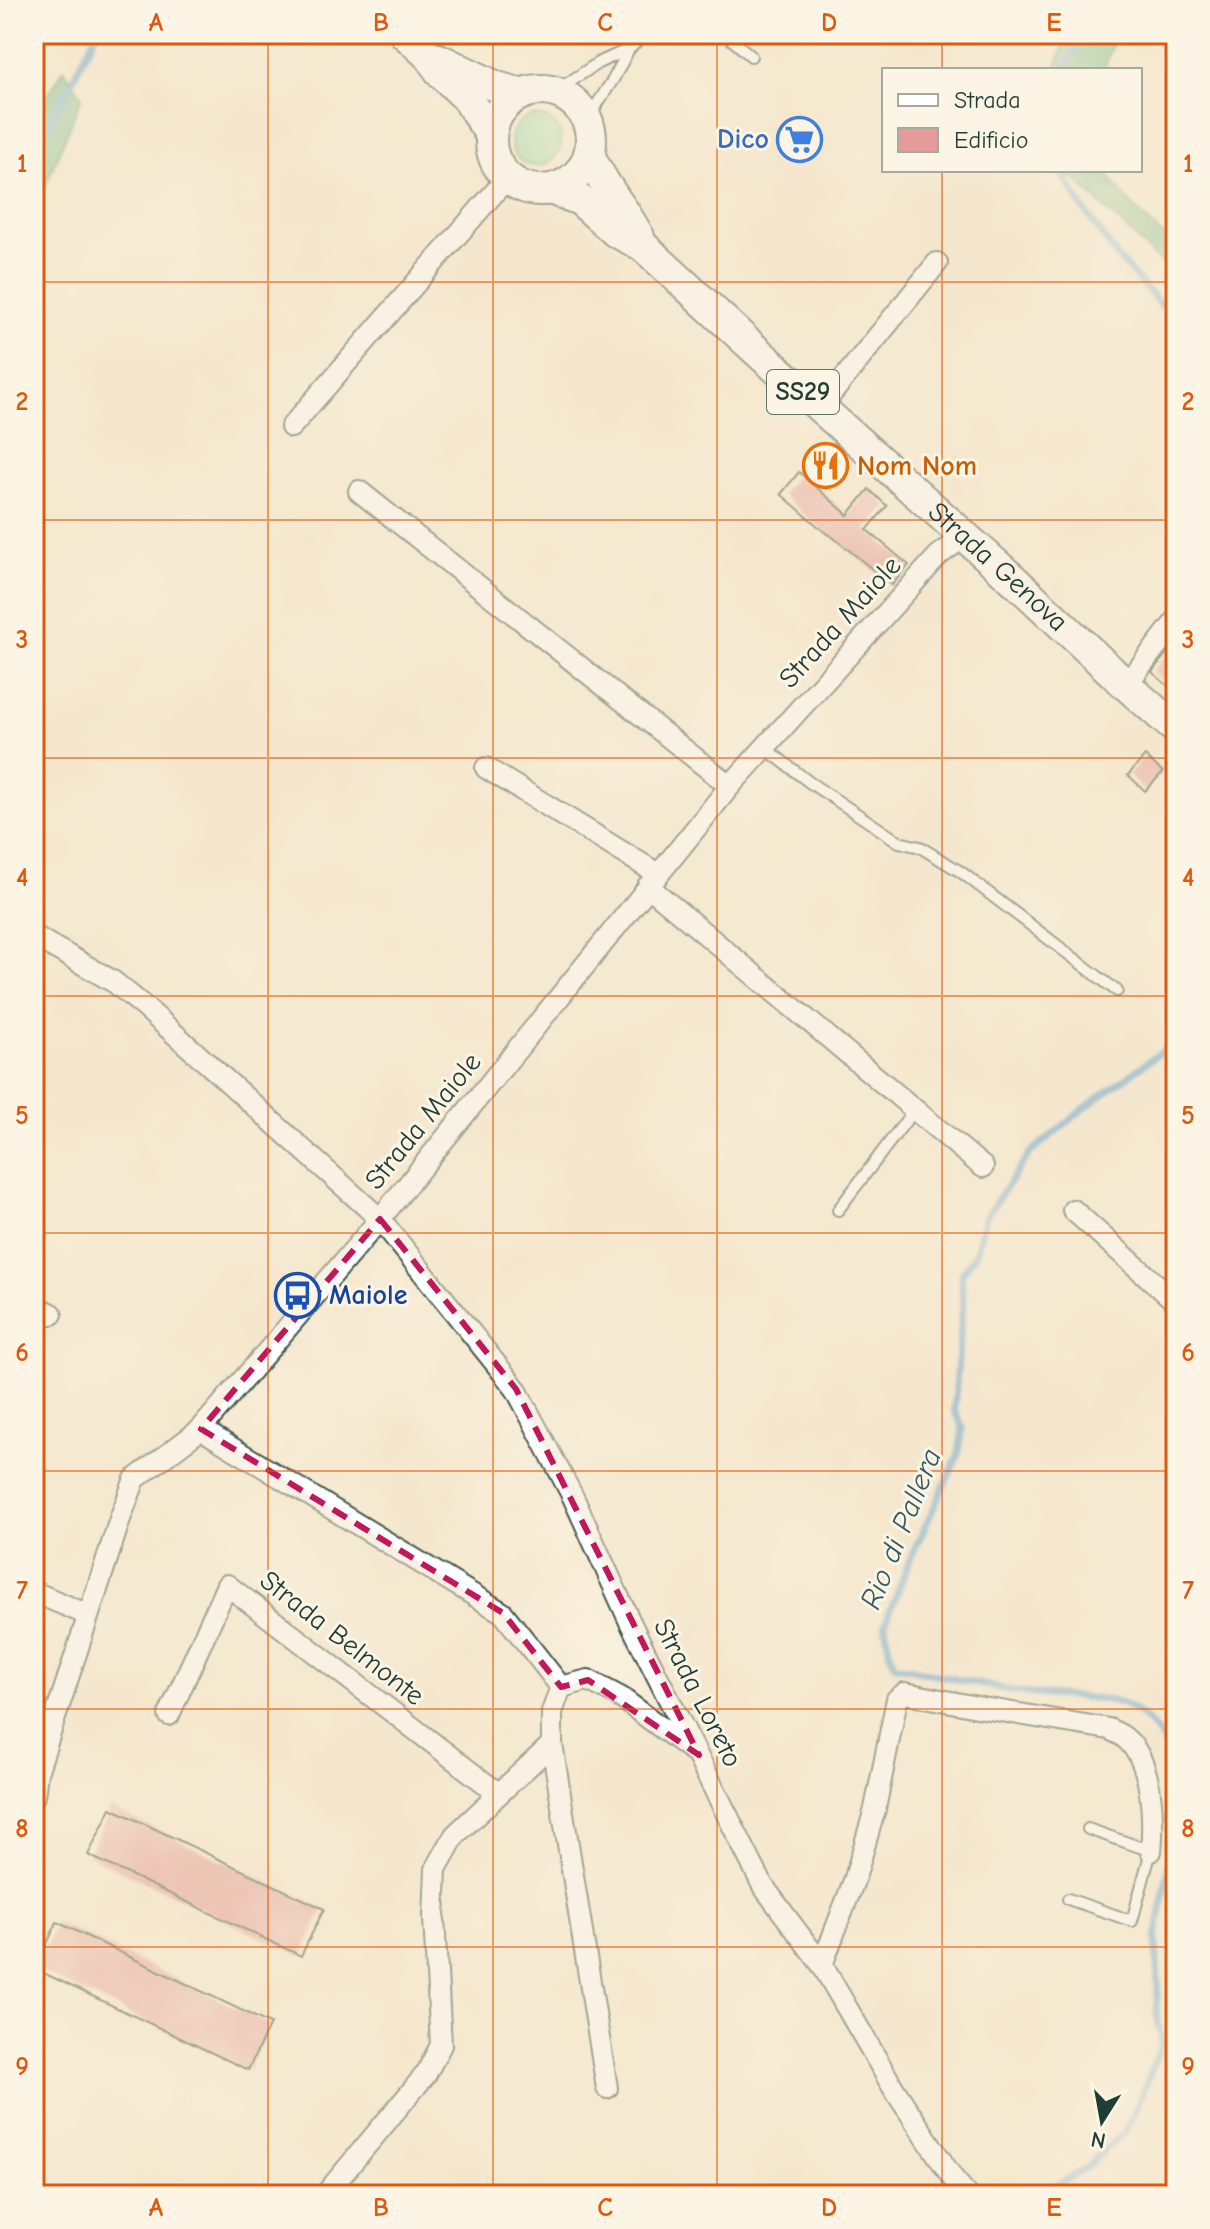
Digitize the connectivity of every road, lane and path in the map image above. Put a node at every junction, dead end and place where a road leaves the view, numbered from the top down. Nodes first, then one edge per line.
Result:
1 (405, 34) edge
2 (645, 34) edge
3 (725, 34) edge
4 (629, 49) junction
5 (428, 55) junction
6 (751, 56) dead end
7 (535, 92) junction
8 (587, 120) junction
9 (490, 134) junction
10 (589, 154) junction
11 (507, 178) junction
12 (553, 190) junction
13 (643, 246) junction
14 (937, 263) dead end
15 (820, 408) junction
16 (291, 427) dead end
17 (359, 491) dead end
18 (964, 537) junction
19 (1176, 621) edge
20 (1126, 685) junction
21 (1176, 729) edge
22 (764, 747) junction
23 (486, 768) dead end
24 (730, 786) junction
25 (653, 880) junction
26 (34, 936) edge
27 (1117, 991) dead end
28 (914, 1110) junction
29 (983, 1167) dead end
30 (838, 1210) dead end
31 (1073, 1210) dead end
32 (380, 1219) junction
33 (1176, 1302) edge
34 (201, 1429) junction
35 (34, 1592) edge
36 (88, 1615) junction
37 (561, 1687) junction
38 (169, 1715) dead end
39 (552, 1744) junction
40 (699, 1755) junction
41 (499, 1794) junction
42 (34, 1796) edge
43 (1088, 1829) dead end
44 (1151, 1851) junction
45 (1068, 1899) dead end
46 (822, 1965) junction
47 (607, 2088) dead end
48 (325, 2195) edge
49 (967, 2195) edge

1 - 5 main road
2 - 4 lane
3 - 6 lane
4 - 7 lane
4 - 8 lane
5 - 7 main road
5 - 9 main road
7 - 8 main road
7 - 9 main road
8 - 10 main road, Strada Genova / SS29
9 - 11 main road
10 - 12 main road
10 - 13 main road, Strada Genova / SS29
11 - 12 main road, Strada Genova / SS29
11 - 16 street
12 - 13 main road, Strada Genova / SS29
13 - 15 main road, Strada Genova / SS29
14 - 15 street
15 - 18 main road, Strada Genova / SS29
17 - 24 street
18 - 20 main road, Strada Genova / SS29
18 - 22 street, Strada Maiole
19 - 20 street
20 - 21 main road, Strada Genova / SS29
22 - 24 street, Strada Maiole
22 - 27 lane
23 - 25 street
24 - 25 street, Strada Maiole
25 - 28 street
25 - 32 street, Strada Maiole
26 - 32 street, Strada Loreto
28 - 29 street
28 - 30 lane
31 - 33 street
32 - 34 street, Strada Maiole
32 - 40 street, Strada Loreto
34 - 36 street, Strada Maiole
34 - 37 street
35 - 36 street
36 - 42 street, Strada Maiole
37 - 39 street
37 - 40 street
38 - 41 street, Strada Belmonte
39 - 41 street
39 - 47 street
40 - 46 street, Strada Loreto
41 - 48 street
43 - 44 lane
44 - 45 lane
44 - 46 street
46 - 49 street, Strada Loreto

